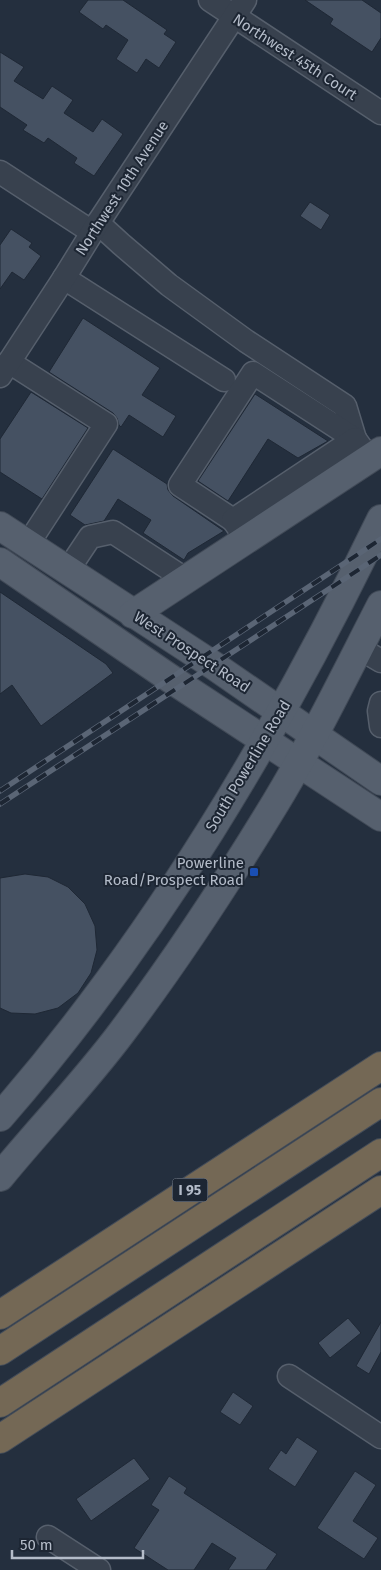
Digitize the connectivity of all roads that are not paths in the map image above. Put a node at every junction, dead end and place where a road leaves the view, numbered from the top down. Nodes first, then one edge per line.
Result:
1 (210, 0) edge
2 (240, 8) edge
3 (381, 113) edge
4 (0, 172) edge
5 (95, 228) junction
6 (64, 278) junction
7 (5, 369) edge
8 (224, 380) dead end
9 (368, 450) edge
10 (381, 520) edge
11 (0, 526) edge
12 (239, 530) junction
13 (28, 544) junction
14 (0, 562) edge
15 (68, 570) junction
16 (185, 579) junction
17 (381, 605) edge
18 (133, 614) junction
19 (370, 655) edge
20 (281, 711) junction
21 (313, 734) junction
22 (264, 740) junction
23 (298, 762) junction
24 (381, 781) edge
25 (381, 817) edge
26 (381, 1066) edge
27 (381, 1102) edge
28 (0, 1117) edge
29 (381, 1153) edge
30 (0, 1177) edge
31 (381, 1190) edge
32 (0, 1315) edge
33 (0, 1351) edge
34 (289, 1376) dead end
35 (0, 1403) edge
36 (381, 1438) edge
37 (0, 1439) edge
38 (48, 1537) dead end
39 (99, 1570) edge

1 - 2 street, Northwest 45th Court
2 - 3 street, Northwest 45th Court
2 - 5 street, Northwest 10th Avenue
4 - 5 street
5 - 6 street, Northwest 10th Avenue
5 - 9 street
6 - 7 street, Northwest 10th Avenue
6 - 8 street
7 - 13 street
9 - 12 main road
9 - 12 street
10 - 20 main road, South Powerline Road
11 - 13 main road, West Prospect Road
12 - 16 main road
13 - 15 main road, West Prospect Road
14 - 22 main road
15 - 16 street
15 - 18 main road, West Prospect Road
16 - 18 main road
17 - 19 main road
18 - 20 main road, West Prospect Road
19 - 21 main road
20 - 21 main road, West Prospect Road
20 - 22 main road, South Powerline Road
21 - 23 main road
21 - 24 main road, West Prospect Road
22 - 23 main road
22 - 28 main road, South Powerline Road
23 - 25 main road
23 - 30 main road
26 - 32 highway, I 95
27 - 33 highway
29 - 35 highway
31 - 37 highway
34 - 36 street
38 - 39 street

